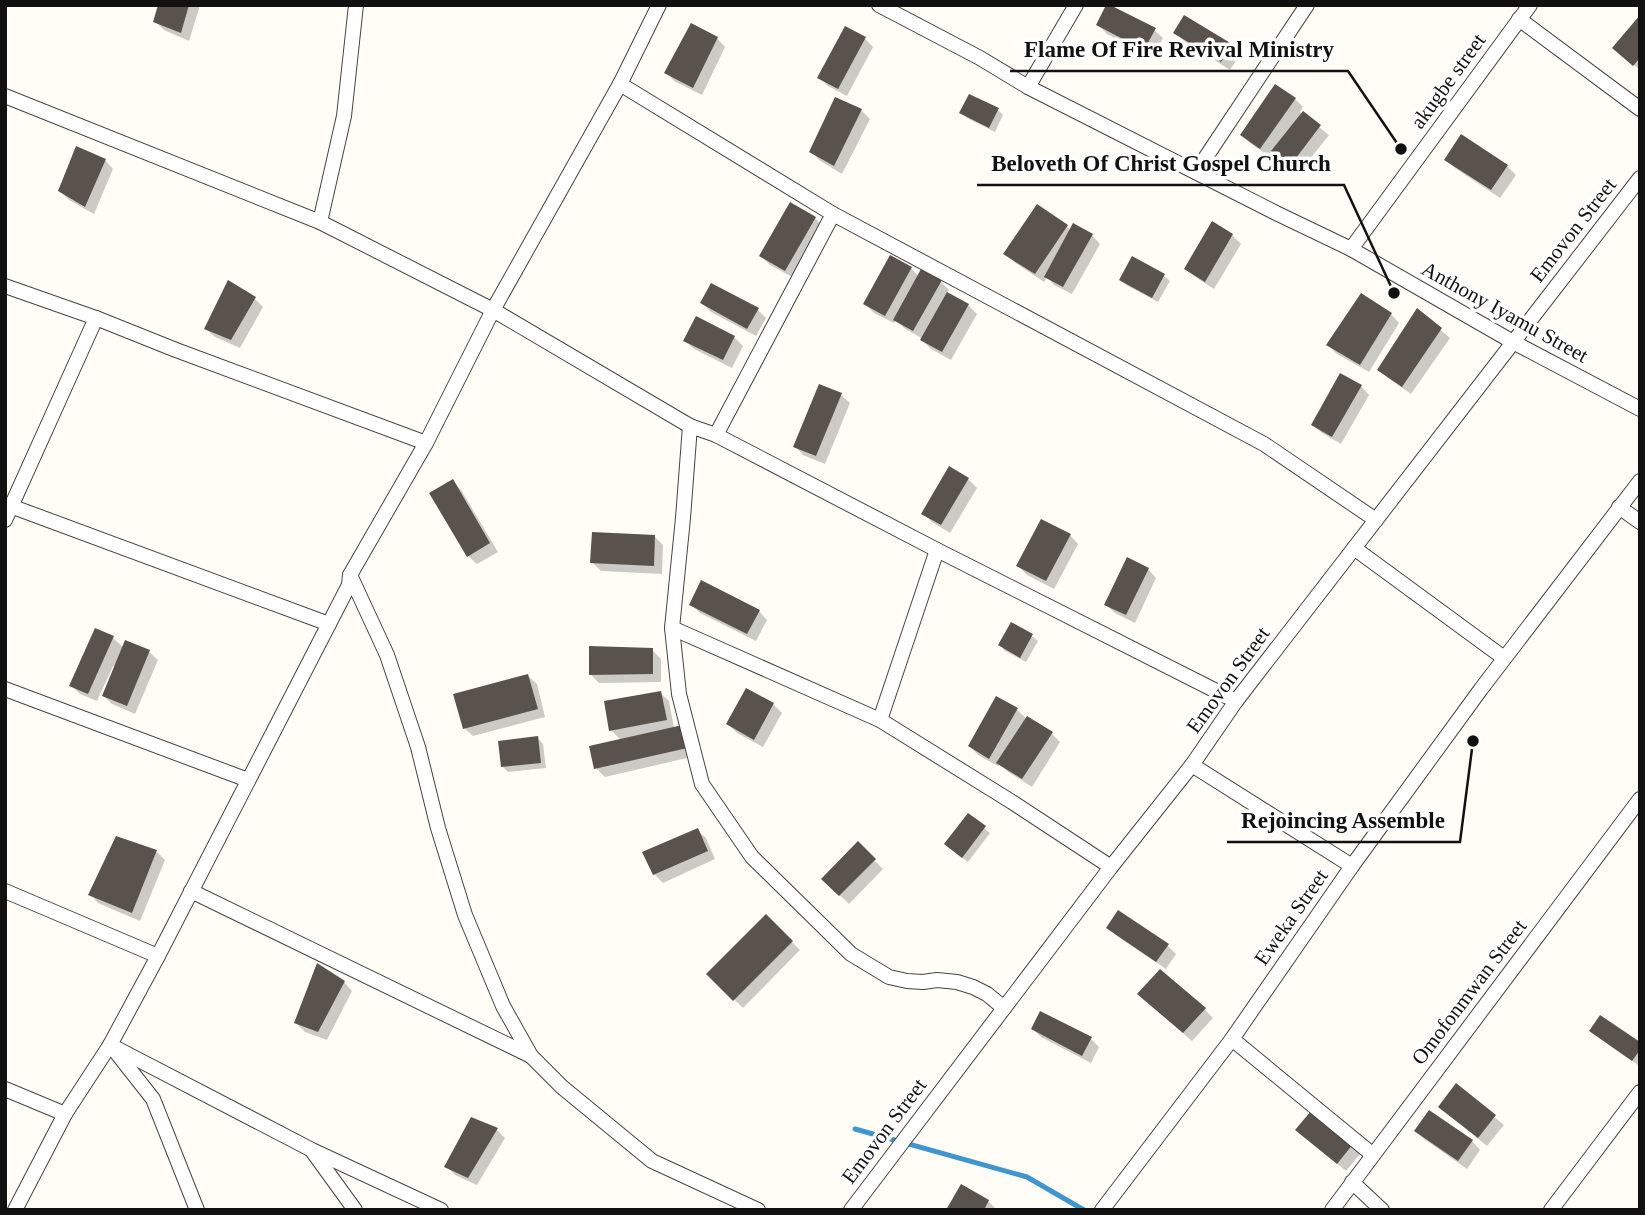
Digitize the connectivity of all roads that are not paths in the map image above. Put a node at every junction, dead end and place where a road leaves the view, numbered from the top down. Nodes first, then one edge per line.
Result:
1 (659, 5) edge
2 (879, 5) edge
3 (1076, 5) edge
4 (1307, 5) edge
5 (1530, 5) edge
6 (354, 6) edge
7 (1519, 19) junction
8 (620, 84) junction
9 (1028, 87) junction
10 (5, 96) edge
11 (1640, 109) edge
12 (1196, 172) junction
13 (1640, 178) edge
14 (833, 214) junction
15 (320, 222) junction
16 (1351, 249) junction
17 (5, 286) edge
18 (493, 310) junction
19 (96, 318) junction
20 (1513, 342) junction
21 (1640, 409) edge
22 (690, 426) junction
23 (716, 435) junction
24 (426, 443) junction
25 (1640, 481) edge
26 (1619, 507) junction
27 (7, 510) edge
28 (1376, 520) junction
29 (1640, 522) edge
30 (1354, 548) junction
31 (937, 550) junction
32 (350, 575) junction
33 (328, 624) junction
34 (672, 628) junction
35 (1504, 658) junction
36 (5, 689) edge
37 (1236, 701) junction
38 (880, 720) junction
39 (1192, 765) junction
40 (248, 780) junction
41 (1640, 799) edge
42 (1352, 866) junction
43 (1111, 867) junction
44 (5, 891) edge
45 (191, 891) junction
46 (158, 956) junction
47 (1004, 1008) junction
48 (1232, 1039) junction
49 (110, 1045) junction
50 (531, 1056) junction
51 (5, 1089) edge
52 (1640, 1092) edge
53 (65, 1114) junction
54 (312, 1150) junction
55 (1373, 1155) junction
56 (1352, 1182) junction
57 (15, 1210) edge
58 (197, 1210) edge
59 (355, 1210) edge
60 (441, 1210) edge
61 (758, 1210) edge
62 (851, 1210) edge
63 (1102, 1210) edge
64 (1332, 1210) edge
65 (1382, 1210) edge
66 (1551, 1210) edge

1 - 8 street
2 - 9 street
3 - 9 street
4 - 12 street
5 - 7 street, akugbe street
6 - 15 street
7 - 11 street
7 - 16 street, akugbe street
8 - 14 street
8 - 18 street
9 - 12 street
10 - 15 street
12 - 16 street
13 - 20 street, Emovon Street
14 - 23 street
14 - 28 street
15 - 18 street
16 - 20 street, Anthony Iyamu Street
17 - 19 street
18 - 22 street
18 - 24 street
19 - 24 street
19 - 27 street
20 - 21 street, Anthony Iyamu Street
20 - 28 street, Emovon Street
22 - 23 street
22 - 34 street
23 - 31 street
24 - 32 street
25 - 26 street, Eweka Street
26 - 29 street
26 - 35 street, Eweka Street
27 - 33 street
28 - 30 street, Emovon Street
30 - 35 street
30 - 37 street, Emovon Street
31 - 37 street
31 - 38 street
32 - 33 street
32 - 50 street
33 - 40 street
34 - 38 street
34 - 47 street
35 - 42 street, Eweka Street
36 - 40 street
37 - 39 street, Emovon Street
38 - 43 street
39 - 42 street
39 - 43 street, Emovon Street
40 - 45 street
41 - 55 street, Omofonmwan Street
42 - 48 street, Eweka Street
43 - 47 street, Emovon Street
44 - 46 street
45 - 46 street
45 - 50 street
46 - 49 street
47 - 62 street, Emovon Street
48 - 55 street
48 - 63 street, Eweka Street
49 - 53 street
49 - 54 street
49 - 58 street
50 - 61 street
51 - 53 street
52 - 66 street
53 - 57 street
54 - 59 street
54 - 60 street
55 - 56 street, Omofonmwan Street
56 - 64 street, Omofonmwan Street
56 - 65 street

